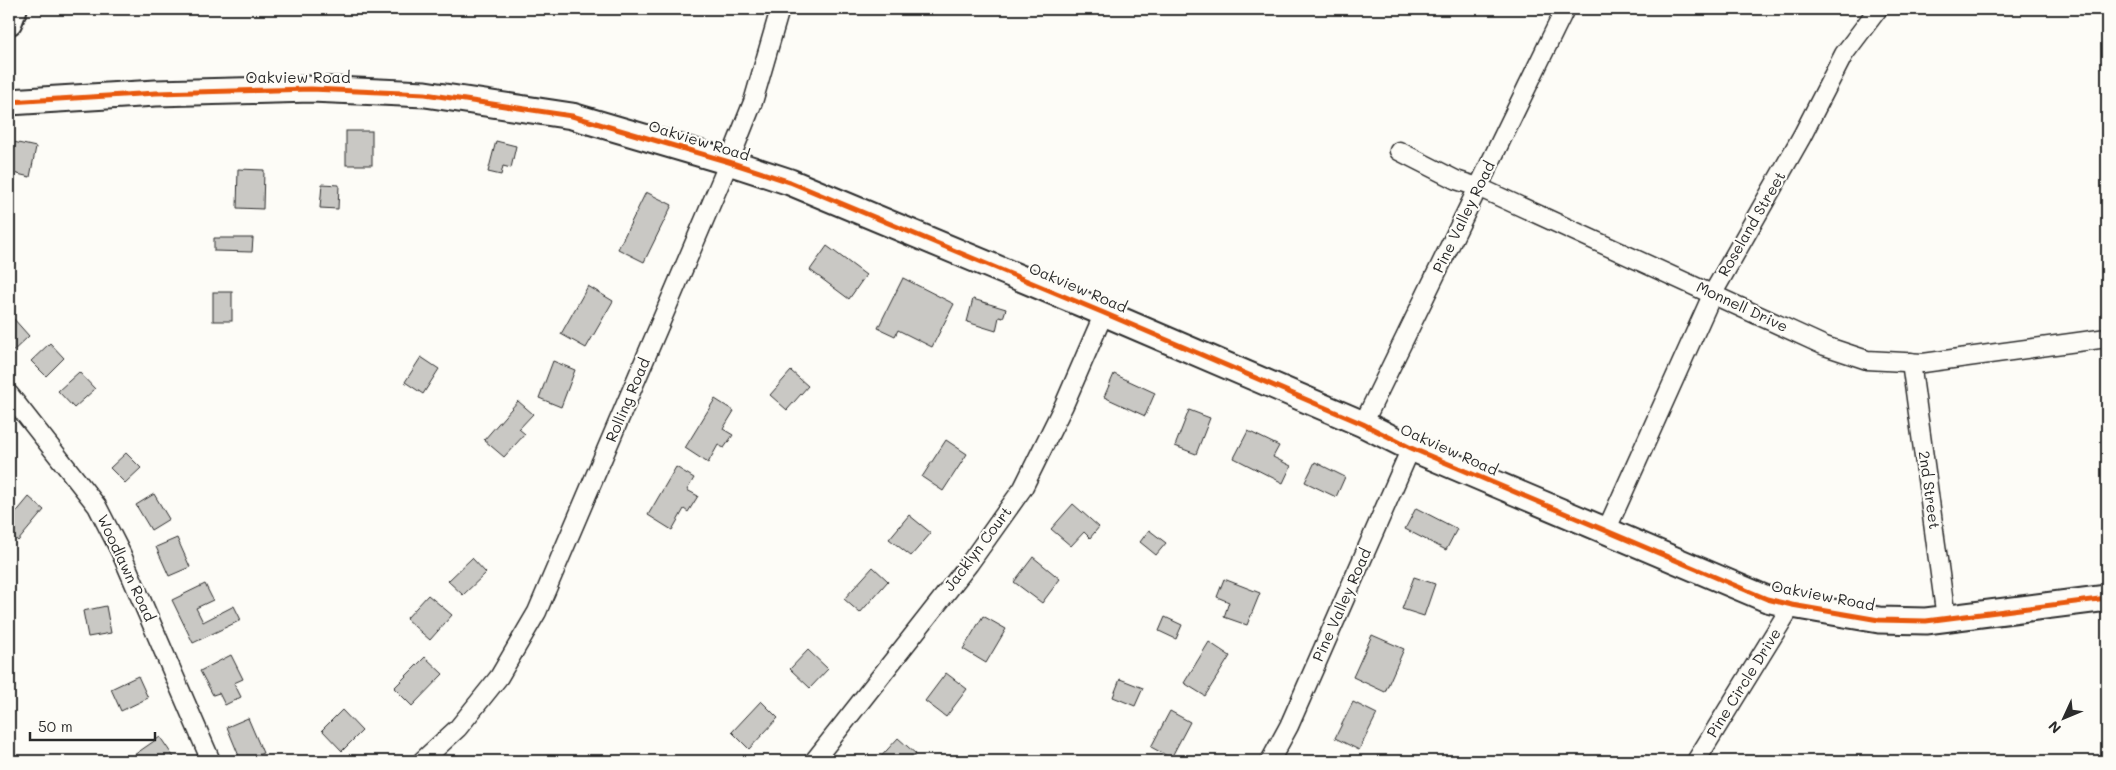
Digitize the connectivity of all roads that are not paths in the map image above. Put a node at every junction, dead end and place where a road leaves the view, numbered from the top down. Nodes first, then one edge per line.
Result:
1 (14, 9) edge
2 (780, 9) edge
3 (1565, 9) edge
4 (1878, 9) edge
5 (9, 22) edge
6 (9, 102) edge
7 (1398, 151) dead end
8 (729, 162) junction
9 (1478, 187) junction
10 (1713, 293) junction
11 (1104, 313) junction
12 (2107, 338) edge
13 (1911, 362) junction
14 (9, 394) edge
15 (1363, 424) junction
16 (1411, 448) junction
17 (1606, 531) junction
18 (2107, 598) edge
19 (1792, 604) junction
20 (1946, 618) junction
21 (211, 761) edge
22 (422, 761) edge
23 (814, 761) edge
24 (1270, 761) edge
25 (1696, 761) edge

1 - 5 street
2 - 8 street, Rolling Road
3 - 9 street, Pine Valley Road
4 - 10 street, Roseland Street
6 - 8 street, Oakview Road
7 - 9 street, Monnell Drive
8 - 11 street, Oakview Road
8 - 22 street, Rolling Road
9 - 10 street, Monnell Drive
9 - 15 street, Pine Valley Road
10 - 13 street, Monnell Drive
10 - 17 street, Roseland Street
11 - 15 street, Oakview Road
11 - 23 street, Jacklyn Court
12 - 13 street, Monnell Drive
13 - 20 street, 2nd Street
14 - 21 street, Woodlawn Road
15 - 16 street, Oakview Road
16 - 17 street, Oakview Road
16 - 24 street, Pine Valley Road
17 - 19 street, Oakview Road
18 - 20 street, Oakview Road
19 - 20 street, Oakview Road
19 - 25 street, Pine Circle Drive

